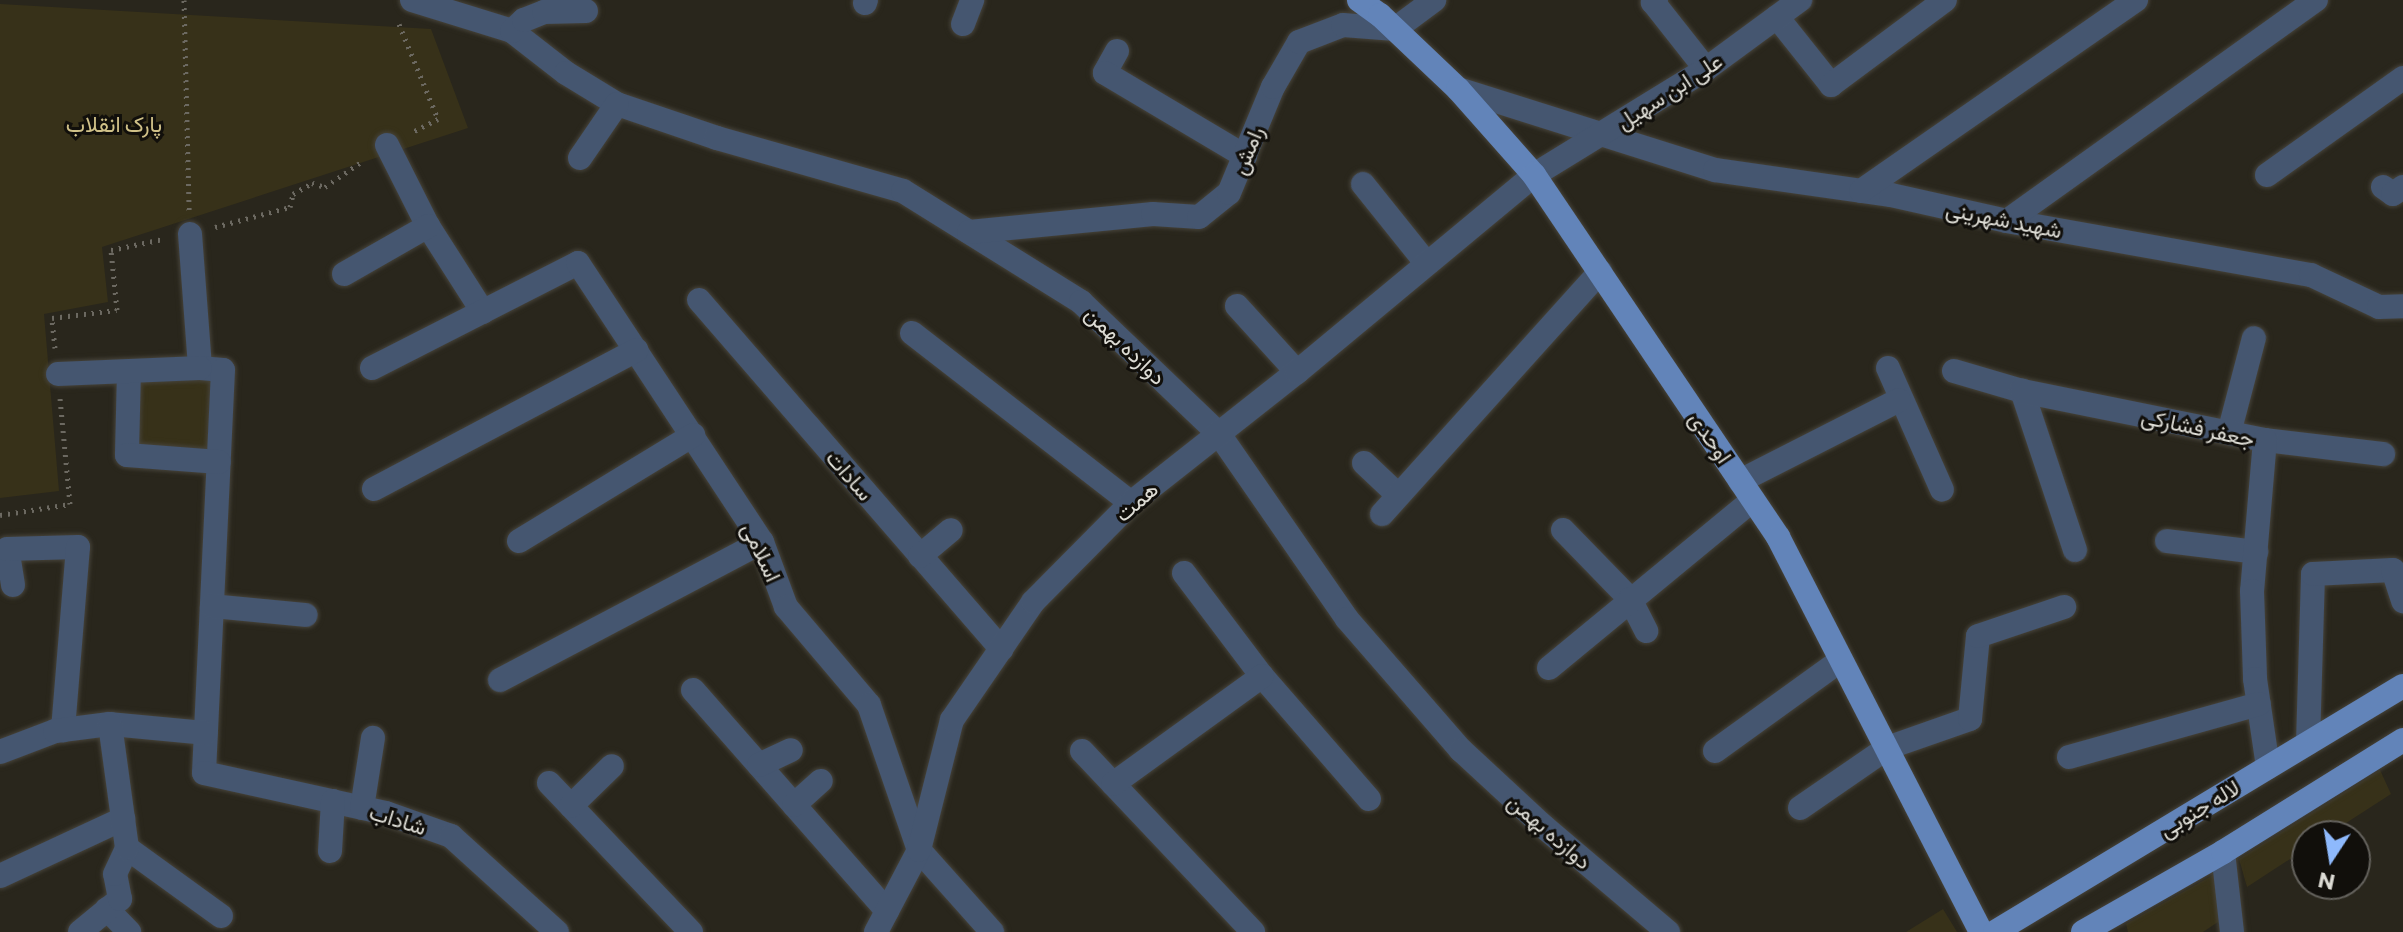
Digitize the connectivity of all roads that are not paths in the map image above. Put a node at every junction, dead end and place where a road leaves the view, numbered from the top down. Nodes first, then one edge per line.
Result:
1 (412, 0) edge
2 (972, 0) edge
3 (1359, 0) edge
4 (1434, 0) edge
5 (1656, 0) edge
6 (1800, 0) edge
7 (1945, 0) edge
8 (2136, 0) edge
9 (2316, 0) edge
10 (586, 11) dead end
11 (1777, 17) junction
12 (963, 24) dead end
13 (1395, 29) junction
14 (512, 31) junction
15 (1117, 51) dead end
16 (1706, 69) junction
17 (2403, 78) edge
18 (1458, 89) junction
19 (617, 104) junction
20 (1602, 135) junction
21 (387, 145) dead end
22 (1245, 156) junction
23 (580, 158) dead end
24 (1534, 175) junction
25 (2267, 175) dead end
26 (1363, 184) dead end
27 (1861, 191) junction
28 (2007, 221) junction
29 (428, 226) junction
30 (969, 232) junction
31 (190, 234) road end
32 (1427, 264) junction
33 (1600, 272) junction
34 (344, 274) dead end
35 (699, 300) dead end
36 (1237, 306) dead end
37 (2403, 306) edge
38 (483, 312) junction
39 (912, 333) dead end
40 (2254, 338) dead end
41 (636, 350) junction
42 (200, 368) junction
43 (372, 368) dead end
44 (1888, 368) dead end
45 (129, 371) junction
46 (1954, 371) dead end
47 (1297, 372) junction
48 (58, 374) dead end
49 (2022, 391) junction
50 (1899, 400) junction
51 (2229, 433) junction
52 (1219, 434) junction
53 (693, 435) junction
54 (2265, 440) junction
55 (2383, 454) dead end
56 (219, 462) junction
57 (1364, 463) dead end
58 (374, 489) dead end
59 (1747, 490) junction
60 (1942, 490) dead end
61 (1398, 495) junction
62 (1131, 503) junction
63 (1382, 514) dead end
64 (951, 530) dead end
65 (1563, 530) dead end
66 (519, 541) dead end
67 (2167, 541) dead end
68 (762, 542) junction
69 (2075, 550) dead end
70 (2256, 552) junction
71 (920, 556) junction
72 (1184, 573) dead end
73 (13, 585) dead end
74 (1630, 599) junction
75 (2403, 601) edge
76 (212, 606) junction
77 (2064, 607) dead end
78 (306, 615) dead end
79 (1646, 631) dead end
80 (1001, 649) junction
81 (1841, 660) junction
82 (1549, 668) dead end
83 (1262, 676) junction
84 (500, 680) dead end
85 (2403, 686) edge
86 (693, 690) dead end
87 (2259, 704) junction
88 (110, 724) junction
89 (63, 730) junction
90 (206, 733) junction
91 (373, 738) dead end
92 (2308, 743) junction
93 (2402, 743) edge
94 (1887, 748) junction
95 (791, 750) dead end
96 (1082, 751) dead end
97 (1715, 751) dead end
98 (0, 752) edge
99 (2069, 757) dead end
100 (759, 765) junction
101 (612, 766) dead end
102 (2268, 767) junction
103 (821, 781) dead end
104 (549, 783) dead end
105 (1113, 784) junction
106 (1369, 799) dead end
107 (333, 801) junction
108 (794, 805) junction
109 (571, 806) junction
110 (362, 808) junction
111 (1800, 808) dead end
112 (123, 819) junction
113 (127, 848) junction
114 (919, 850) junction
115 (330, 851) dead end
116 (2223, 852) junction
117 (0, 876) edge
118 (107, 909) junction
119 (221, 916) dead end
120 (881, 922) edge
121 (2111, 925) edge
122 (547, 929) edge
123 (80, 932) edge
124 (129, 932) edge
125 (691, 932) edge
126 (992, 932) edge
127 (1253, 932) edge
128 (1668, 932) edge
129 (1981, 932) edge
130 (1995, 932) edge
131 (2083, 932) edge
132 (2232, 932) edge

1 - 14 street, دوازده بهمن
2 - 12 street
3 - 13 main road, اوحدی
4 - 13 street
5 - 16 street
6 - 11 street, علی ابن سهیل
7 - 11 street
8 - 27 street
9 - 28 street
10 - 14 street
11 - 16 street, علی ابن سهیل
13 - 18 main road, اوحدی
13 - 22 street, رامش
14 - 19 street, دوازده بهمن
15 - 22 street
16 - 20 street, علی ابن سهیل
17 - 25 street
18 - 20 street, شهید شهرینی
18 - 24 main road, اوحدی
19 - 23 street
19 - 30 street, دوازده بهمن
20 - 24 street, علی ابن سهیل
20 - 27 street, شهید شهرینی
21 - 29 street
22 - 30 street, رامش
24 - 32 street, همت
24 - 33 main road, اوحدی
26 - 32 street
27 - 28 street, شهید شهرینی
28 - 37 street, شهید شهرینی
29 - 34 street
29 - 38 street
30 - 52 street, دوازده بهمن
31 - 42 street
32 - 47 street, همت
33 - 59 main road, اوحدی
33 - 61 street
35 - 71 street, سادات
36 - 47 street
38 - 41 street, اسلامی
38 - 43 street
39 - 62 street
40 - 51 street
41 - 53 street, اسلامی
41 - 58 street
42 - 45 street
42 - 56 street
44 - 50 street
45 - 48 street
45 - 56 street
46 - 49 street, جعفر فشارکی
47 - 52 street, همت
49 - 51 street, جعفر فشارکی
49 - 69 street
50 - 59 street
50 - 60 street
51 - 54 street, جعفر فشارکی
52 - 62 street, همت
52 - 128 street, دوازده بهمن
53 - 66 street
53 - 68 street, اسلامی
54 - 55 street
54 - 70 street, جعفر فشارکی
56 - 76 street
57 - 61 street
59 - 74 street
59 - 81 main road, اوحدی
61 - 63 street
62 - 80 street, همت
64 - 71 street
65 - 74 street
67 - 70 street
68 - 84 street
68 - 114 street, اسلامی
70 - 87 street, جعفر فشارکی
71 - 80 street, سادات
72 - 83 street
73 - 89 street
74 - 79 street
74 - 82 street
75 - 92 street
76 - 78 street
76 - 90 street
77 - 94 street
80 - 114 street, همت
81 - 94 main road, اوحدی
81 - 97 street
83 - 105 street
83 - 106 street
85 - 92 main road, لاله جنوبی
86 - 100 street
87 - 99 street
87 - 102 street, جعفر فشارکی
88 - 89 street
88 - 90 street
88 - 112 street
89 - 98 street
90 - 107 street, شاداب
91 - 110 street
92 - 102 main road, لاله جنوبی
93 - 116 main road
94 - 111 street
94 - 129 main road, اوحدی
95 - 100 street
96 - 105 street
100 - 108 street
101 - 109 street
102 - 130 main road, لاله جنوبی
103 - 108 street
104 - 109 street
105 - 127 street
107 - 110 street, شاداب
107 - 115 street
108 - 120 street
109 - 125 street
110 - 122 street, شاداب
112 - 113 street
112 - 117 street
113 - 118 street
113 - 119 street
114 - 120 street, همت
114 - 126 street
116 - 121 main road
116 - 132 street
118 - 123 street
118 - 124 street
121 - 131 main road

